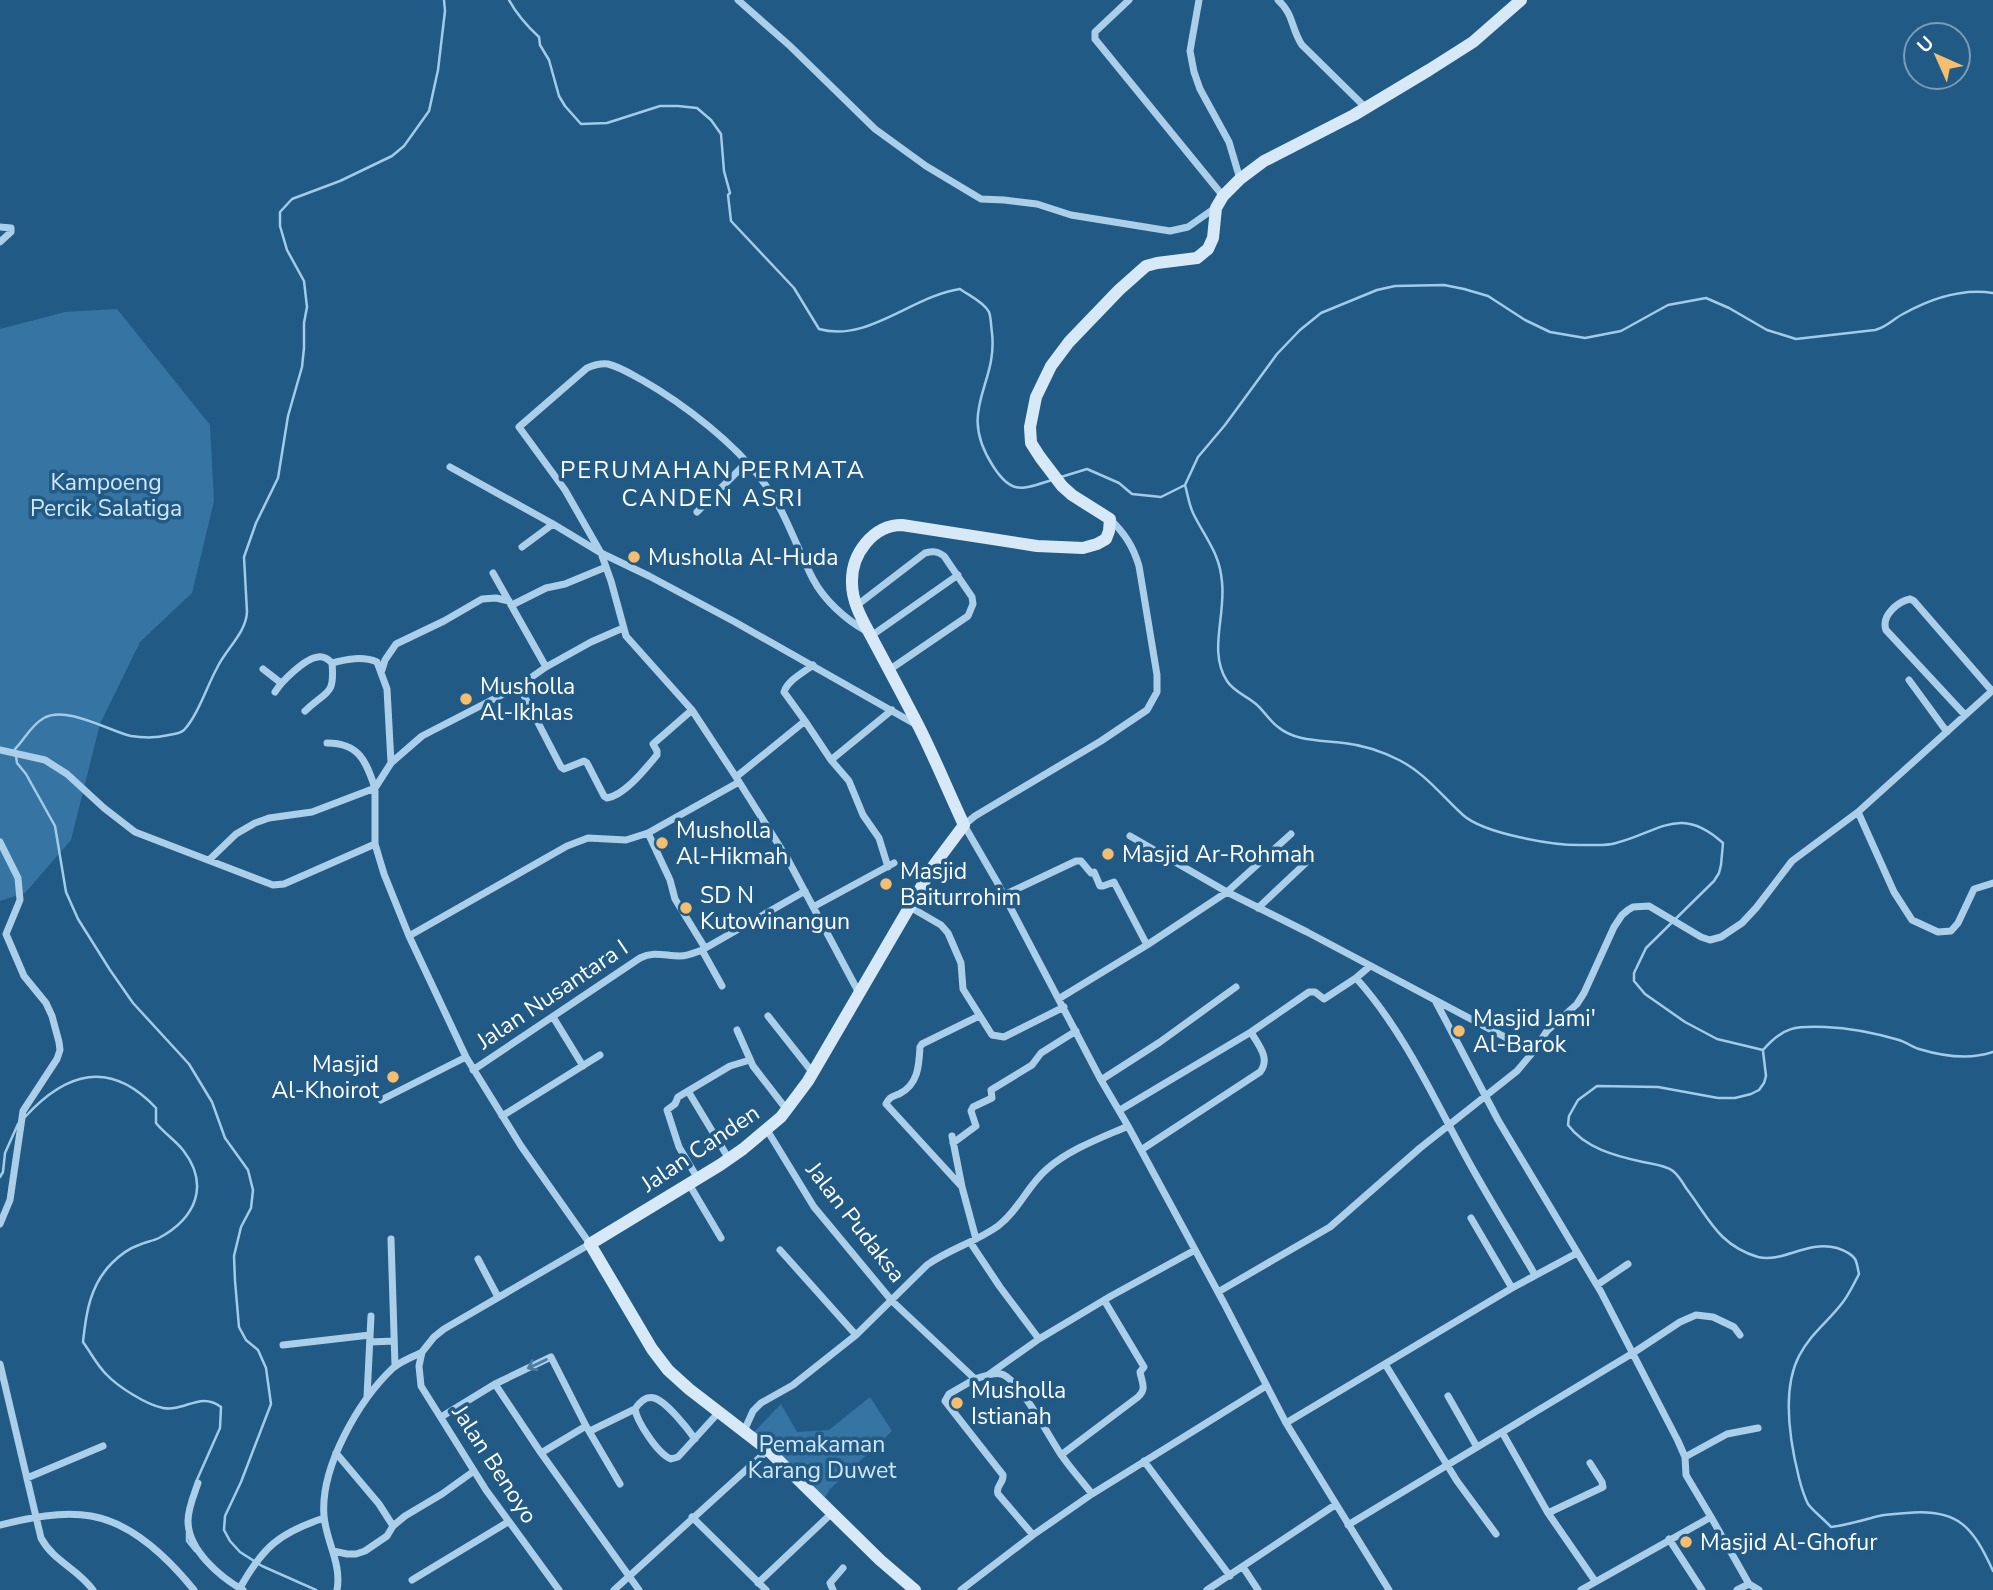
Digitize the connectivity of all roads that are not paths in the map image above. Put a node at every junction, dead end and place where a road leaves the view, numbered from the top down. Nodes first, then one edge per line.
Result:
1 (738, 0) edge
2 (1129, 0) edge
3 (1199, 0) edge
4 (1278, 0) edge
5 (1521, 0) edge
6 (1366, 108) junction
7 (1240, 179) junction
8 (1219, 202) junction
9 (0, 227) edge
10 (0, 242) edge
11 (747, 462) junction
12 (450, 467) dead end
13 (697, 512) dead end
14 (1110, 519) junction
15 (554, 524) junction
16 (522, 547) dead end
17 (601, 553) junction
18 (606, 567) junction
19 (494, 573) dead end
20 (958, 575) junction
21 (510, 603) junction
22 (856, 606) junction
23 (623, 628) junction
24 (870, 635) junction
25 (332, 663) junction
26 (813, 665) junction
27 (546, 667) junction
28 (262, 669) dead end
29 (382, 670) junction
30 (889, 670) junction
31 (1909, 680) dead end
32 (281, 683) junction
33 (519, 686) junction
34 (1993, 691) edge
35 (275, 692) dead end
36 (305, 710) dead end
37 (692, 710) junction
38 (892, 710) junction
39 (1965, 715) junction
40 (805, 721) junction
41 (918, 726) junction
42 (1947, 732) junction
43 (327, 743) dead end
44 (3, 751) edge
45 (831, 760) junction
46 (391, 763) junction
47 (738, 780) junction
48 (375, 788) junction
49 (1858, 812) junction
50 (964, 825) junction
51 (648, 833) junction
52 (1291, 834) dead end
53 (1130, 836) dead end
54 (0, 842) edge
55 (374, 844) junction
56 (1311, 858) dead end
57 (209, 860) junction
58 (1993, 883) edge
59 (805, 891) junction
60 (1227, 892) junction
61 (1004, 895) junction
62 (813, 907) junction
63 (910, 907) junction
64 (1258, 908) junction
65 (409, 936) junction
66 (1147, 945) junction
67 (703, 949) junction
68 (1370, 966) junction
69 (1356, 978) junction
70 (722, 986) dead end
71 (1236, 988) dead end
72 (859, 993) junction
73 (1059, 998) junction
74 (1436, 1002) junction
75 (1064, 1007) junction
76 (768, 1016) dead end
77 (979, 1016) junction
78 (552, 1017) junction
79 (737, 1030) dead end
80 (1076, 1031) junction
81 (1251, 1032) junction
82 (1533, 1052) junction
83 (600, 1055) dead end
84 (466, 1057) junction
85 (750, 1060) junction
86 (583, 1066) junction
87 (473, 1070) junction
88 (813, 1073) junction
89 (1101, 1080) junction
90 (688, 1091) junction
91 (1486, 1096) junction
92 (381, 1100) dead end
93 (787, 1110) junction
94 (1120, 1111) junction
95 (502, 1116) junction
96 (1128, 1125) junction
97 (1450, 1125) junction
98 (767, 1130) junction
99 (1141, 1150) junction
100 (729, 1159) junction
101 (694, 1182) junction
102 (962, 1187) junction
103 (1471, 1218) dead end
104 (0, 1224) edge
105 (721, 1238) dead end
106 (391, 1239) dead end
107 (973, 1241) junction
108 (590, 1244) junction
109 (780, 1250) dead end
110 (1195, 1250) junction
111 (1577, 1253) junction
112 (478, 1259) dead end
113 (1628, 1264) dead end
114 (1535, 1275) junction
115 (1597, 1285) junction
116 (1512, 1288) junction
117 (1218, 1292) junction
118 (498, 1297) junction
119 (1104, 1300) junction
120 (892, 1301) junction
121 (371, 1316) dead end
122 (856, 1335) junction
123 (1740, 1335) dead end
124 (370, 1339) junction
125 (1039, 1339) junction
126 (394, 1341) junction
127 (283, 1345) dead end
128 (422, 1352) junction
129 (1633, 1353) junction
130 (0, 1364) edge
131 (1385, 1364) junction
132 (396, 1365) junction
133 (988, 1375) junction
134 (975, 1379) junction
135 (495, 1384) junction
136 (1266, 1386) junction
137 (1448, 1396) dead end
138 (367, 1397) junction
139 (635, 1409) junction
140 (719, 1412) junction
141 (441, 1417) junction
142 (1286, 1423) junction
143 (1758, 1427) dead end
144 (588, 1428) junction
145 (744, 1431) junction
146 (1502, 1432) junction
147 (695, 1440) junction
148 (103, 1446) dead end
149 (1478, 1447) junction
150 (768, 1450) junction
151 (541, 1452) junction
152 (336, 1453) junction
153 (1062, 1455) junction
154 (1685, 1457) junction
155 (1144, 1461) junction
156 (1590, 1463) dead end
157 (1447, 1466) junction
158 (474, 1471) junction
159 (27, 1478) junction
160 (198, 1483) dead end
161 (620, 1484) dead end
162 (1092, 1494) junction
163 (1335, 1505) junction
164 (832, 1512) junction
165 (1548, 1513) junction
166 (35, 1517) junction
167 (692, 1517) junction
168 (1711, 1517) junction
169 (324, 1518) junction
170 (508, 1521) junction
171 (0, 1525) edge
172 (1348, 1525) junction
173 (393, 1526) junction
174 (1496, 1534) dead end
175 (1033, 1535) junction
176 (1670, 1539) junction
177 (333, 1552) junction
178 (1243, 1567) junction
179 (843, 1568) dead end
180 (629, 1576) junction
181 (1230, 1576) junction
182 (412, 1580) dead end
183 (1595, 1581) junction
184 (1749, 1584) junction
185 (761, 1587) edge
186 (241, 1589) edge
187 (338, 1589) edge
188 (1584, 1589) edge
189 (93, 1590) edge
190 (194, 1590) edge
191 (558, 1590) edge
192 (614, 1590) edge
193 (639, 1590) edge
194 (833, 1590) edge
195 (915, 1590) edge
196 (961, 1590) edge
197 (1207, 1590) edge
198 (1258, 1590) edge
199 (1389, 1590) edge
200 (1702, 1590) edge
201 (1737, 1590) edge
202 (1759, 1590) edge

1 - 8 street
2 - 8 street
3 - 7 street
4 - 6 street
5 - 6 street
6 - 7 street
7 - 8 street
8 - 14 street
9 - 10 street
11 - 13 street
11 - 17 street
11 - 24 street
12 - 15 street
14 - 22 street
14 - 50 street
15 - 16 street
15 - 17 street
17 - 18 street
17 - 26 street
18 - 21 street
18 - 23 street
19 - 21 street
20 - 22 street
20 - 24 street
20 - 30 street
21 - 27 street
21 - 29 street
22 - 24 street
23 - 27 street
23 - 37 street
24 - 30 street
25 - 29 street
25 - 32 street
25 - 36 street
26 - 38 street
26 - 40 street
27 - 33 street
28 - 32 street
29 - 46 street
30 - 41 street
31 - 42 street
32 - 35 street
33 - 37 street
33 - 46 street
34 - 39 street
34 - 39 street
37 - 47 street
38 - 41 street
38 - 45 street
39 - 42 street
40 - 45 street
40 - 47 street
41 - 50 street
42 - 49 street
43 - 48 street
44 - 57 street
45 - 62 street
46 - 48 street
47 - 51 street
47 - 59 street
48 - 55 street
48 - 57 street
49 - 58 street
49 - 82 street
50 - 61 street
50 - 63 street, Jalan Canden
51 - 65 street
51 - 67 street
52 - 60 street
53 - 60 street
54 - 104 street
55 - 57 street
55 - 65 street
56 - 64 street
59 - 62 street
59 - 67 street, Jalan Nusantara I
60 - 64 street
60 - 66 street
61 - 66 street
61 - 73 street
62 - 72 street
63 - 72 street, Jalan Canden
63 - 77 street
64 - 68 street
65 - 84 street
66 - 73 street
67 - 70 street
67 - 78 street, Jalan Nusantara I
68 - 69 street
68 - 74 street
69 - 81 street
69 - 97 street
71 - 89 street
72 - 88 street, Jalan Canden
73 - 75 street
74 - 82 street
74 - 91 street
75 - 77 street
75 - 80 street
76 - 88 street
77 - 102 street
78 - 86 street
78 - 87 street, Jalan Nusantara I
79 - 85 street
80 - 89 street
80 - 102 street
81 - 94 street
81 - 99 street
82 - 91 street
83 - 86 street
84 - 87 street
84 - 92 street
85 - 90 street
85 - 93 street
86 - 95 street
87 - 95 street
88 - 93 street, Jalan Canden
89 - 94 street
90 - 100 street
90 - 101 street
91 - 97 street
91 - 111 street
93 - 98 street, Jalan Canden
94 - 96 street
95 - 108 street
96 - 99 street
96 - 107 street
97 - 114 street
97 - 117 street
98 - 100 street, Jalan Canden
98 - 120 street, Jalan Pudaksa
99 - 110 street
100 - 101 street, Jalan Canden
101 - 105 street
101 - 108 street, Jalan Canden
102 - 107 street
103 - 116 street
106 - 126 street
107 - 120 street
107 - 125 street
108 - 118 street, Jalan Canden
108 - 140 street
109 - 122 street
110 - 117 street
110 - 119 street
111 - 114 street
111 - 115 street
112 - 118 street
113 - 115 street
114 - 116 street
115 - 129 street
116 - 131 street
117 - 136 street
118 - 128 street, Jalan Canden
119 - 125 street
119 - 153 street
120 - 122 street
120 - 134 street, Jalan Pudaksa
121 - 124 street
122 - 145 street
123 - 129 street
124 - 126 street
124 - 127 street
124 - 138 street
125 - 133 street
126 - 132 street
128 - 132 street, Jalan Canden
128 - 141 street, Jalan Benoyo
129 - 146 street
129 - 154 street
130 - 159 street
131 - 142 street
131 - 157 street
132 - 138 street
133 - 134 street
133 - 153 street
134 - 175 street
135 - 141 street
144 -> 135 street
135 - 151 street
136 - 142 street
136 - 155 street
137 - 149 street
138 - 152 street
139 - 144 street
139 - 147 street
139 - 147 street
140 - 145 street
140 - 147 street
141 - 158 street, Jalan Benoyo
142 - 163 street
143 - 154 street
144 - 151 street
144 - 161 street
145 - 150 street
146 - 149 street
146 - 165 street
148 - 159 street
149 - 157 street
150 - 164 street
150 - 167 street
151 - 180 street
152 - 169 street
152 - 173 street
153 - 162 street
154 - 168 street
155 - 162 street
155 - 181 street
156 - 165 street
157 - 172 street
157 - 174 street
158 - 170 street, Jalan Benoyo
158 - 173 street
159 - 166 street
160 - 186 street
162 - 175 street
163 - 172 street
163 - 178 street
164 - 185 street
164 - 195 street
165 - 183 street
166 - 171 street
166 - 189 street
166 - 190 street
167 - 180 street
167 - 185 street
168 - 176 street
168 - 184 street
169 - 177 street
169 - 186 street
170 - 182 street
170 - 191 street, Jalan Benoyo
172 - 199 street
173 - 177 street
175 - 196 street
176 - 183 street
176 - 200 street
177 - 187 street
178 - 181 street
178 - 198 street
179 - 194 street
180 - 192 street
180 - 193 street
181 - 197 street
183 - 188 street
184 - 201 street
184 - 202 street

